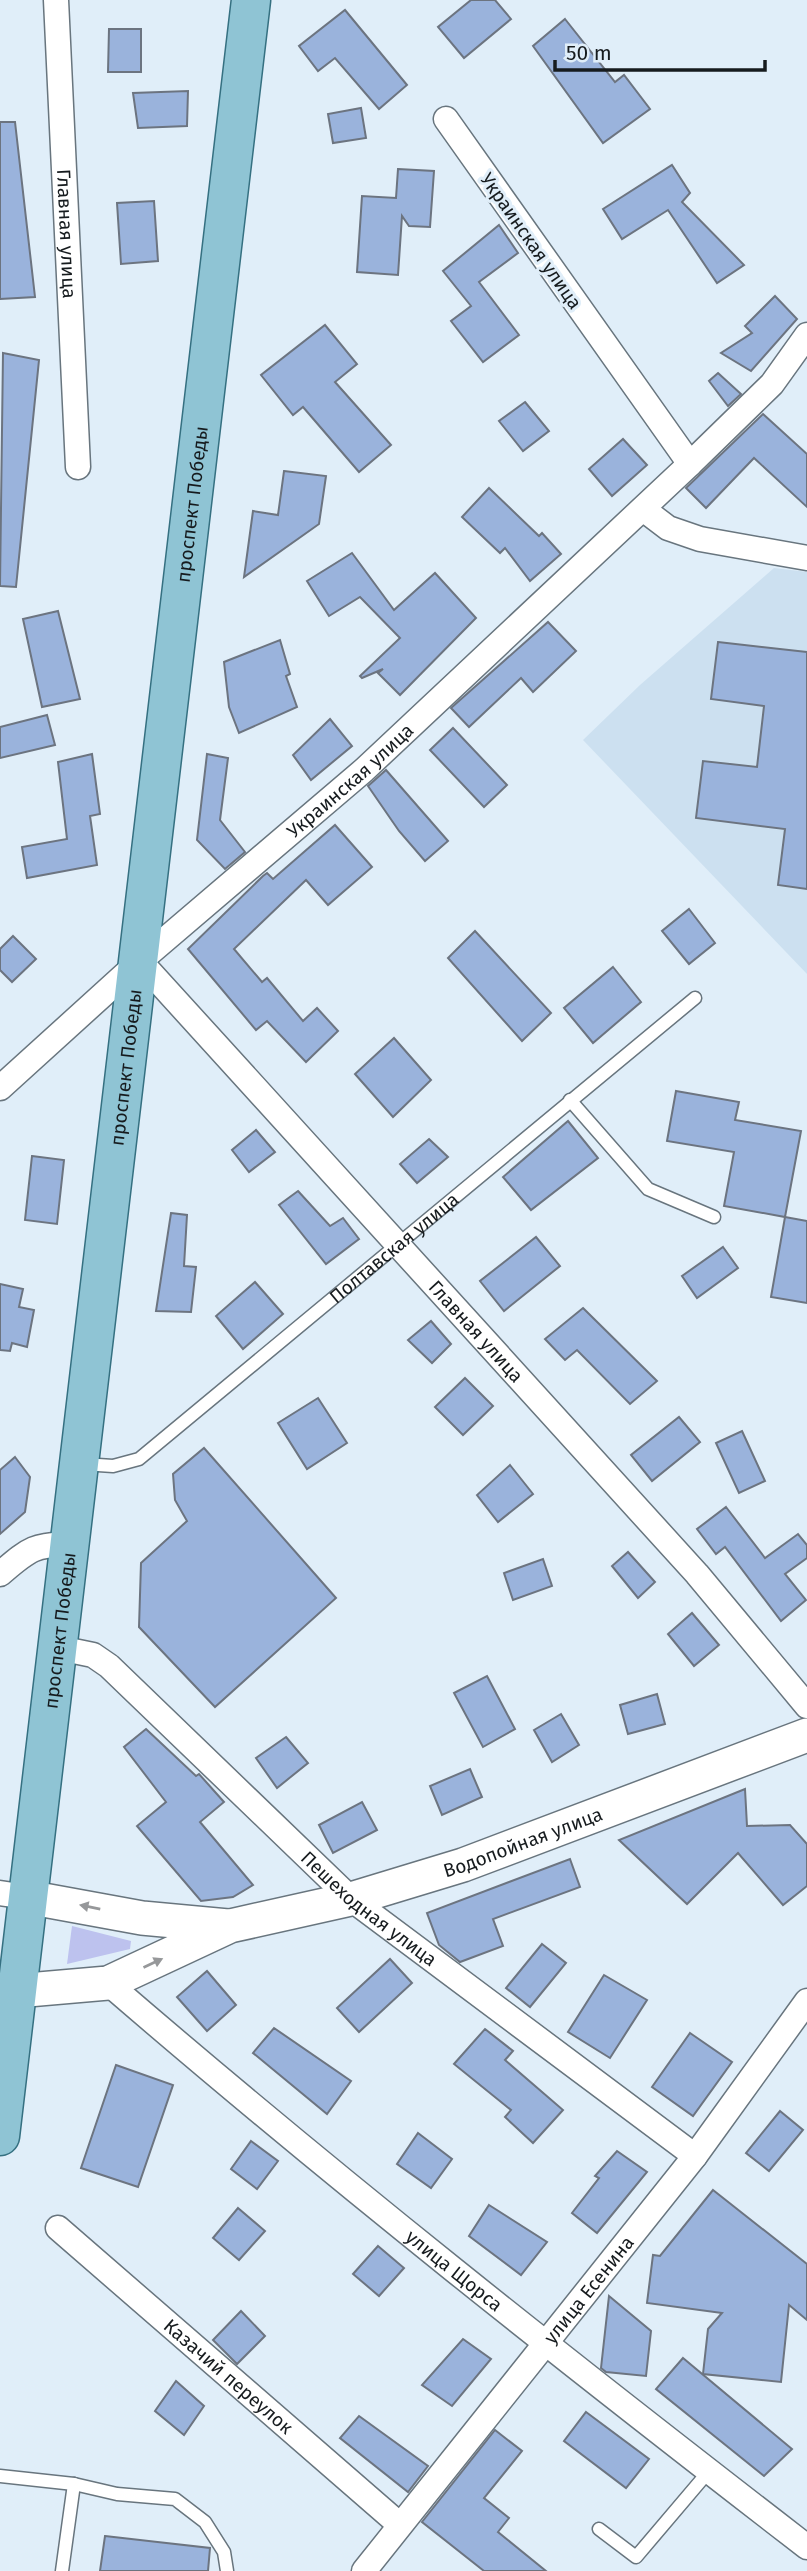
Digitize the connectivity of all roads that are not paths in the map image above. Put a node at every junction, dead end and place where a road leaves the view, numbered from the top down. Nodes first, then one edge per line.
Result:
1 (56, 0) edge
2 (251, 0) edge
3 (446, 119) dead end
4 (807, 335) edge
5 (690, 464) junction
6 (78, 467) dead end
7 (643, 509) junction
8 (807, 558) edge
9 (140, 961) junction
10 (695, 998) dead end
11 (0, 1088) edge
12 (570, 1100) junction
13 (714, 1217) dead end
14 (398, 1242) junction
15 (80, 1464) junction
16 (71, 1545) junction
17 (4, 1563) edge
18 (59, 1648) junction
19 (807, 1706) edge
20 (807, 1735) edge
21 (14, 1895) edge
22 (351, 1899) junction
23 (230, 1926) junction
24 (108, 1983) junction
25 (16, 1991) junction
26 (807, 2001) edge
27 (0, 2136) edge
28 (695, 2155) junction
29 (58, 2228) dead end
30 (542, 2343) junction
31 (709, 2472) junction
32 (0, 2476) edge
33 (74, 2484) junction
34 (400, 2525) junction
35 (599, 2529) dead end
36 (807, 2547) edge
37 (62, 2571) edge
38 (227, 2571) edge
39 (364, 2571) edge

1 - 6 street, Главная улица
2 - 9 main road, проспект Победы
3 - 5 street, Украинская улица
4 - 5 street, Украинская улица
5 - 7 street, Украинская улица
7 - 8 street
7 - 9 street, Украинская улица
9 - 11 street, Украинская улица
9 - 14 street, Главная улица
9 - 15 main road, проспект Победы
10 - 12 lane, Полтавская улица
12 - 13 lane
12 - 14 lane, Полтавская улица
14 - 15 lane, Полтавская улица
14 - 19 street, Главная улица
15 - 16 main road, проспект Победы
16 - 17 street
16 - 18 main road, проспект Победы
18 - 21 main road, проспект Победы
18 - 22 street, Пешеходная улица
20 - 22 main road, Водопойная улица
23 -> 21 main road, Водопойная улица
21 - 25 main road, проспект Победы
22 - 23 main road, Водопойная улица
22 - 28 street, Пешеходная улица
24 -> 23 main road, Водопойная улица
24 - 25 main road, Водопойная улица
24 - 30 street, улица Щорса
25 - 27 main road, проспект Победы
26 - 28 street, улица Есенина
28 - 30 street, улица Есенина
29 - 34 street, Казачий переулок
30 - 31 street, улица Щорса
30 - 34 street, улица Есенина
31 - 35 lane
31 - 36 street, улица Щорса
32 - 33 lane
33 - 37 lane
33 - 38 lane
34 - 39 street, улица Есенина

